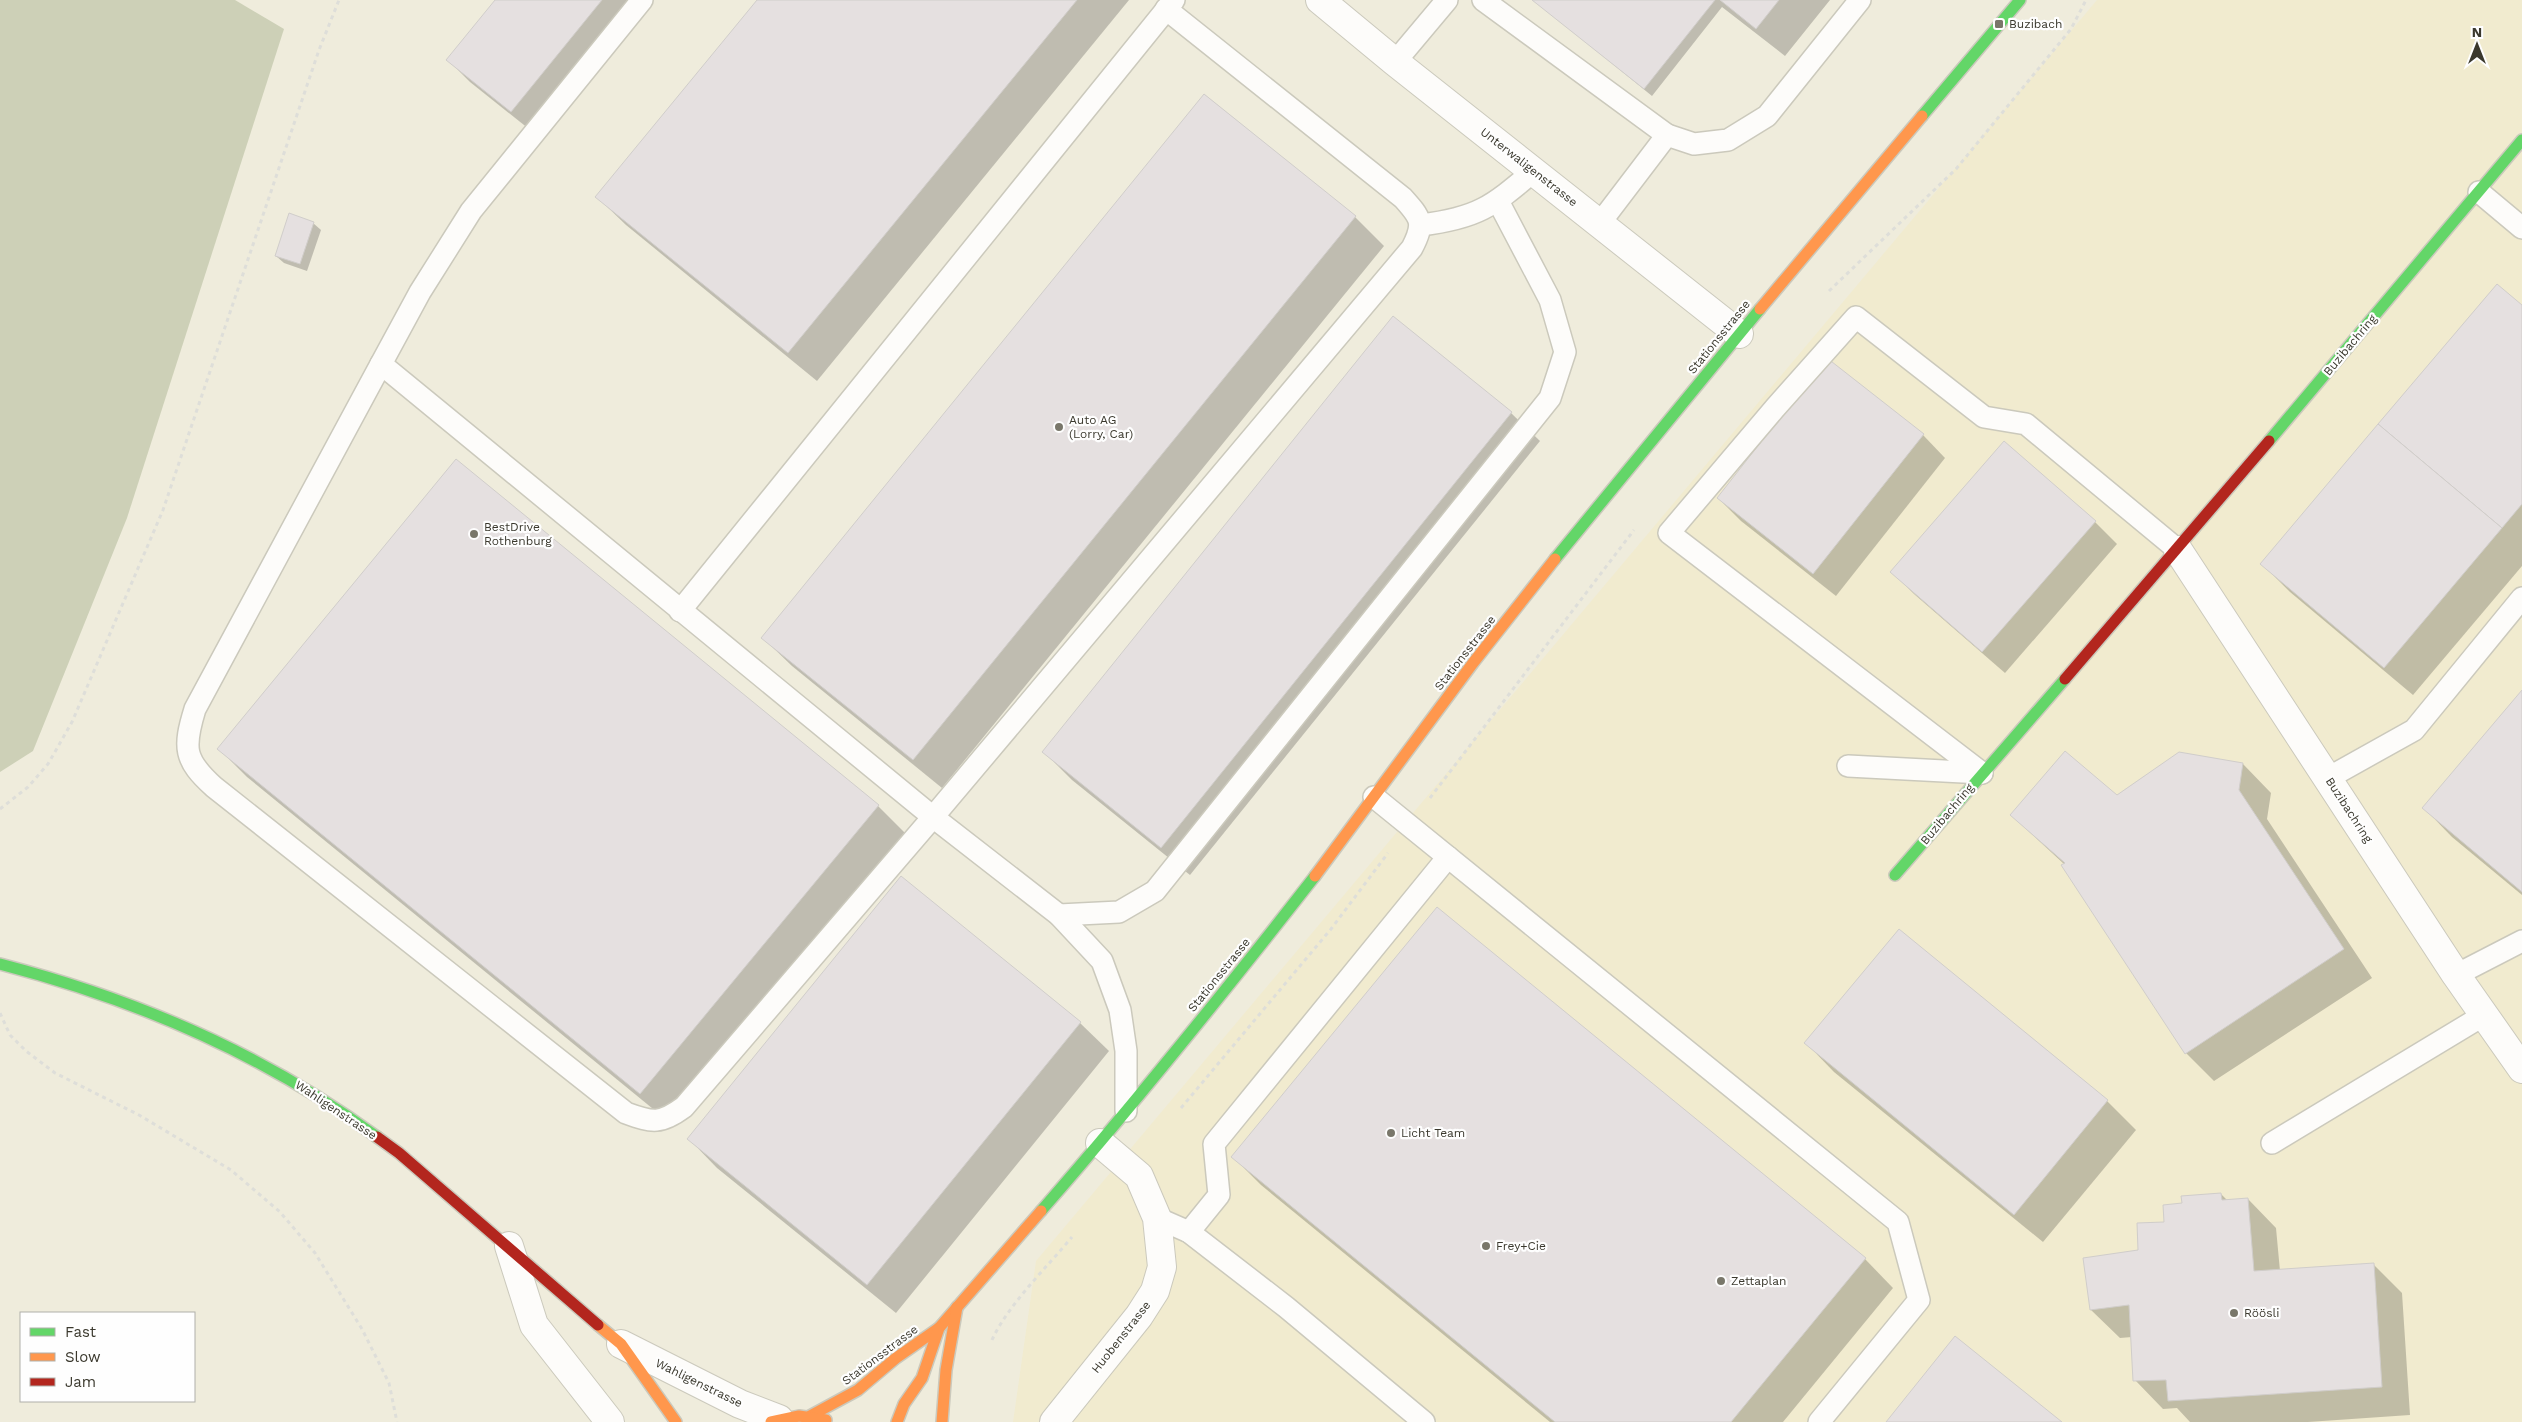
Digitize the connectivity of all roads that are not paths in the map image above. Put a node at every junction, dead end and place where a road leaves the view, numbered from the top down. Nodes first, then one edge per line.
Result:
1 (642, 0) edge
2 (1320, 0) edge
3 (1447, 0) edge
4 (1484, 0) edge
5 (1860, 0) edge
6 (2020, 0) edge
7 (1170, 5) edge
8 (1395, 62) junction
9 (1667, 135) junction
10 (2522, 140) edge
11 (1534, 171) junction
12 (2479, 192) junction
13 (1498, 201) junction
14 (1600, 223) junction
15 (1421, 225) junction
16 (2522, 228) edge
17 (1739, 334) junction
18 (381, 364) junction
19 (2178, 550) junction
20 (2522, 598) edge
21 (680, 610) junction
22 (1848, 766) dead end
23 (1982, 773) junction
24 (2328, 778) junction
25 (1374, 797) junction
26 (932, 818) junction
27 (1448, 857) junction
28 (1895, 875) dead end
29 (1059, 915) junction
30 (2522, 941) edge
31 (0, 964) edge
32 (2456, 975) junction
33 (2484, 1015) junction
34 (2522, 1069) edge
35 (1126, 1111) junction
36 (1100, 1143) junction
37 (2272, 1143) dead end
38 (1157, 1218) junction
39 (1190, 1232) junction
40 (509, 1246) junction
41 (957, 1307) junction
42 (939, 1328) junction
43 (621, 1344) junction
44 (810, 1416) junction
45 (775, 1420) edge
46 (610, 1422) edge
47 (676, 1422) edge
48 (830, 1422) edge
49 (897, 1422) edge
50 (942, 1422) edge
51 (1054, 1422) edge
52 (1424, 1422) edge
53 (1819, 1422) edge

1 - 18 lane
2 - 8 street, Unterwaligenstrasse
3 - 8 lane
4 - 9 lane
5 - 9 lane
6 - 17 main road, Stationsstrasse
7 - 15 lane
7 - 21 lane
8 - 11 street, Unterwaligenstrasse
9 - 14 lane
10 - 12 main road, Buzibachring
11 - 13 lane
11 - 14 street, Unterwaligenstrasse
12 - 16 lane
12 - 19 main road, Buzibachring
13 - 15 lane
13 - 29 lane
14 - 17 street, Unterwaligenstrasse
15 - 26 lane
17 - 25 main road, Stationsstrasse
18 - 21 lane
18 - 26 lane
19 - 23 main road, Buzibachring
19 - 23 lane
19 - 24 street, Buzibachring
20 - 24 lane
21 - 26 lane
22 - 23 lane
23 - 28 main road, Buzibachring
24 - 32 street, Buzibachring
25 - 27 lane
25 - 35 main road, Stationsstrasse
26 - 29 lane
27 - 39 lane
27 - 53 lane
29 - 35 lane
30 - 32 lane
31 - 40 main road, Wahligenstrasse
32 - 33 street, Buzibachring
33 - 34 street, Buzibachring
33 - 37 lane
35 - 36 main road, Stationsstrasse
36 - 38 street, Huobenstrasse
36 - 41 main road, Stationsstrasse
38 - 39 lane
38 - 51 street, Huobenstrasse
39 - 52 lane
40 - 43 main road, Wahligenstrasse
40 - 46 street
41 - 42 main road, Stationsstrasse
41 - 50 main road
42 - 44 main road, Stationsstrasse
42 - 49 main road, Stationsstrasse
43 - 45 street, Wahligenstrasse
43 - 47 main road, Wahligenstrasse
44 - 45 main road
44 - 48 main road

